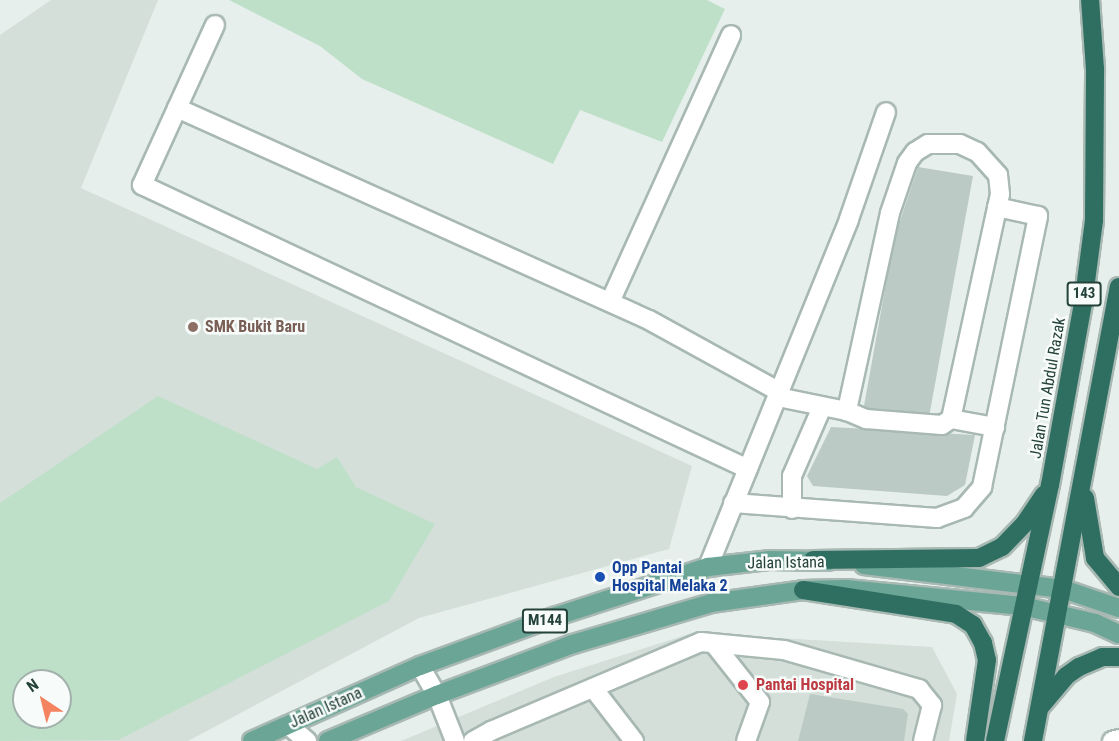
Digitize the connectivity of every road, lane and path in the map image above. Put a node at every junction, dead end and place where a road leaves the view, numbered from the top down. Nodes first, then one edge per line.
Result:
1 (1090, 0) edge
2 (215, 25) dead end
3 (731, 35) dead end
4 (177, 108) junction
5 (886, 112) dead end
6 (997, 207) junction
7 (1119, 287) edge
8 (610, 302) junction
9 (779, 395) junction
10 (822, 407) junction
11 (847, 411) junction
12 (951, 419) junction
13 (995, 427) junction
14 (748, 469) junction
15 (1083, 481) junction
16 (1050, 485) junction
17 (733, 503) junction
18 (792, 509) junction
19 (813, 560) junction
20 (708, 567) junction
21 (1028, 584) junction
22 (1119, 587) edge
23 (1063, 589) junction
24 (803, 591) junction
25 (1023, 606) junction
26 (1119, 608) edge
27 (1059, 613) junction
28 (1119, 634) edge
29 (714, 644) junction
30 (1119, 657) edge
31 (420, 666) junction
32 (593, 688) junction
33 (437, 695) junction
34 (1040, 708) junction
35 (288, 725) junction
36 (1119, 739) edge
37 (252, 741) edge
38 (307, 741) edge
39 (328, 741) edge
40 (455, 741) edge
41 (473, 741) edge
42 (634, 741) edge
43 (746, 741) edge
44 (923, 741) edge
45 (975, 741) edge
46 (995, 741) edge
47 (1033, 741) edge
48 (1112, 741) edge

1 - 16 highway, Jalan Tun Abdul Razak / 143
2 - 4 street
3 - 8 street
4 - 8 street
4 - 14 street
5 - 9 street
6 - 11 street
6 - 12 street
6 - 13 street
7 - 15 highway, 143
8 - 9 street
9 - 10 street
9 - 14 street
10 - 11 street
10 - 18 street
11 - 12 street
12 - 13 street
13 - 18 street
14 - 17 street
15 - 22 highway
15 - 23 highway, 143
16 - 19 highway
16 - 21 highway, Jalan Tun Abdul Razak / 143
17 - 18 street
17 - 20 street
19 - 20 main road, Jalan Istana / M144
19 - 21 main road, Jalan Istana / M144
20 - 31 main road, Jalan Istana / M144
21 - 23 main road, M144
21 - 25 highway, Jalan Tun Abdul Razak / 143
23 - 26 main road, M144
23 - 27 highway, 143
24 - 25 main road, Jalan Istana / M144
24 - 33 main road, Jalan Istana / M144
24 - 45 highway
25 - 27 main road, M144
25 - 46 highway, Jalan Tun Abdul Razak / 143
27 - 28 main road, M144
27 - 34 highway, 143
29 - 32 street
29 - 43 street
29 - 44 street
30 - 34 highway
31 - 33 street
31 - 35 main road, Jalan Istana / M144
32 - 41 street
32 - 42 street
33 - 39 main road, Jalan Istana / M144
33 - 40 street
34 - 47 highway, 143
35 - 37 main road, Jalan Istana / M144
35 - 38 street
36 - 48 street

